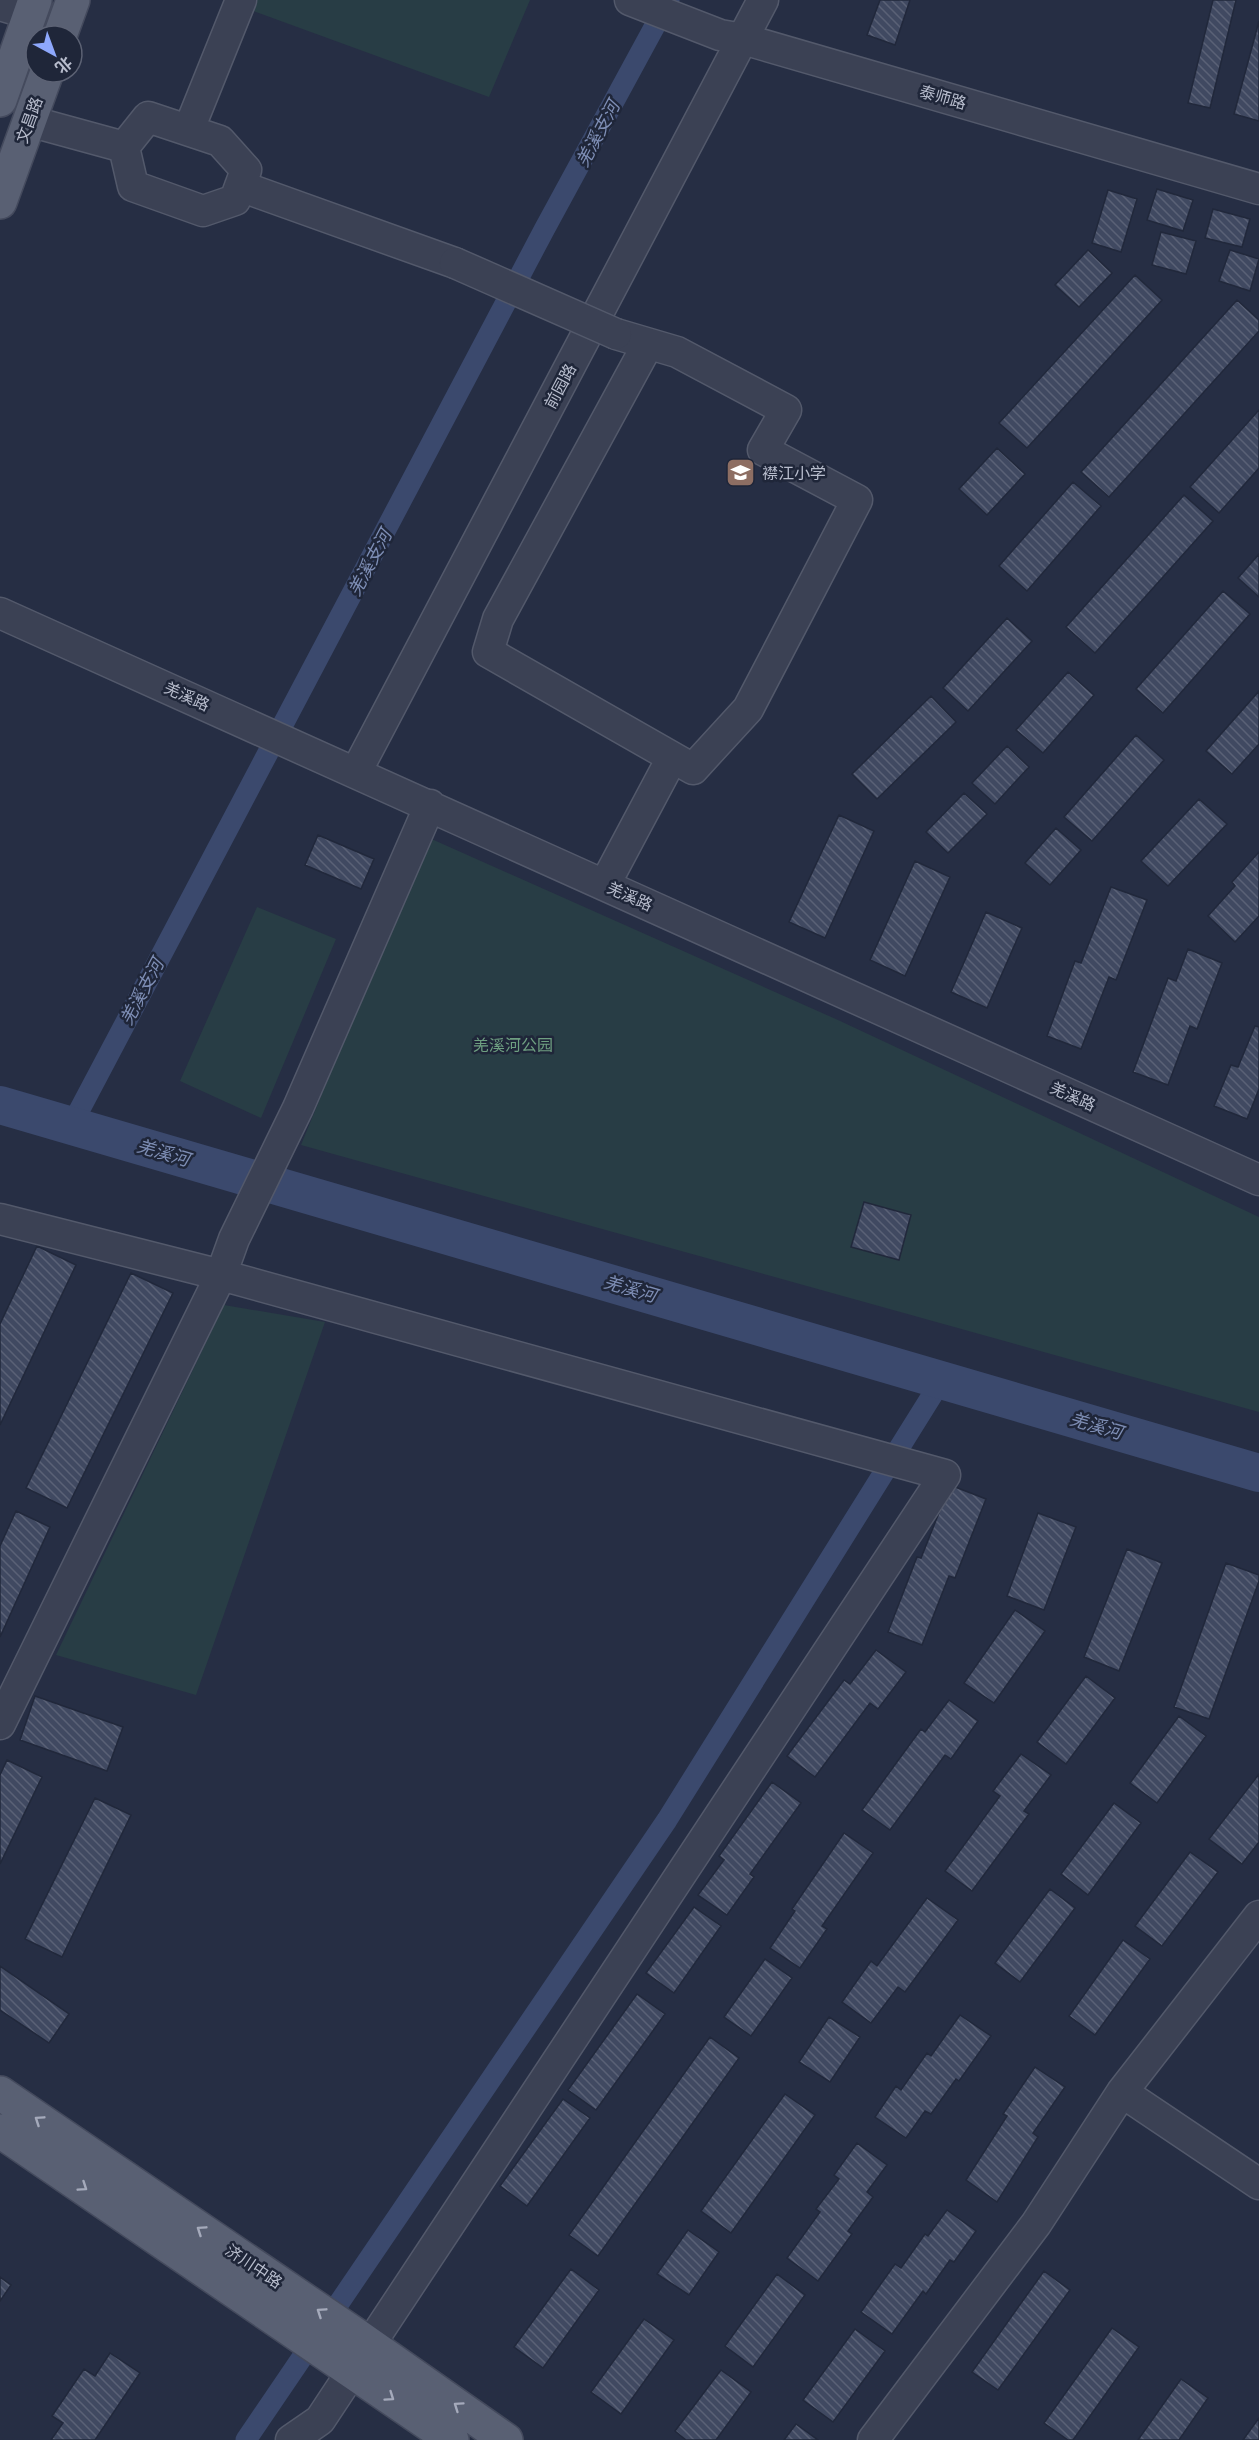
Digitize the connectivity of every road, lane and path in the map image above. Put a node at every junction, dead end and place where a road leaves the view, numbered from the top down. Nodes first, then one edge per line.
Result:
1 (73, 0) edge
2 (241, 0) edge
3 (630, 0) edge
4 (764, 0) edge
5 (22, 7) edge
6 (64, 24) edge
7 (732, 37) junction
8 (43, 84) edge
9 (0, 100) edge
10 (29, 121) junction
11 (189, 129) junction
12 (124, 147) junction
13 (240, 186) junction
14 (1259, 189) edge
15 (0, 202) edge
16 (648, 344) junction
17 (0, 613) edge
18 (672, 758) junction
19 (348, 768) junction
20 (430, 805) junction
21 (605, 884) junction
22 (1259, 1180) edge
23 (0, 1219) edge
24 (221, 1275) junction
25 (0, 1724) edge
26 (1259, 1916) edge
27 (1122, 2092) junction
28 (0, 2093) edge
29 (0, 2131) edge
30 (1259, 2184) edge
31 (277, 2300) junction
32 (356, 2354) junction
33 (291, 2440) edge
34 (452, 2440) edge
35 (506, 2440) edge
36 (873, 2440) edge

1 - 6 main road
2 - 11 street
3 - 7 street, 泰师路
4 - 7 street, 前园路
5 - 9 main road, 文昌路
7 - 14 street, 泰师路
7 - 19 street, 前园路
8 - 10 main road, 文昌路
10 - 12 street
10 - 15 main road, 文昌路
11 - 12 street
11 - 13 street
12 - 13 street
13 - 16 street, bridge
16 - 18 street
16 - 18 street
17 - 19 street, 羌溪路
18 - 21 street
19 - 20 street, 羌溪路
20 - 21 street, 羌溪路
20 - 24 street
21 - 22 street, 羌溪路
23 - 24 street
24 - 25 street
24 - 32 street
26 - 27 street
27 - 30 street
27 - 36 street
31 -> 28 main road, 济川中路
29 -> 31 main road, 济川中路
31 - 32 main road, 济川中路
32 - 33 street
32 -> 34 main road, 济川中路
35 -> 32 main road, 济川中路

